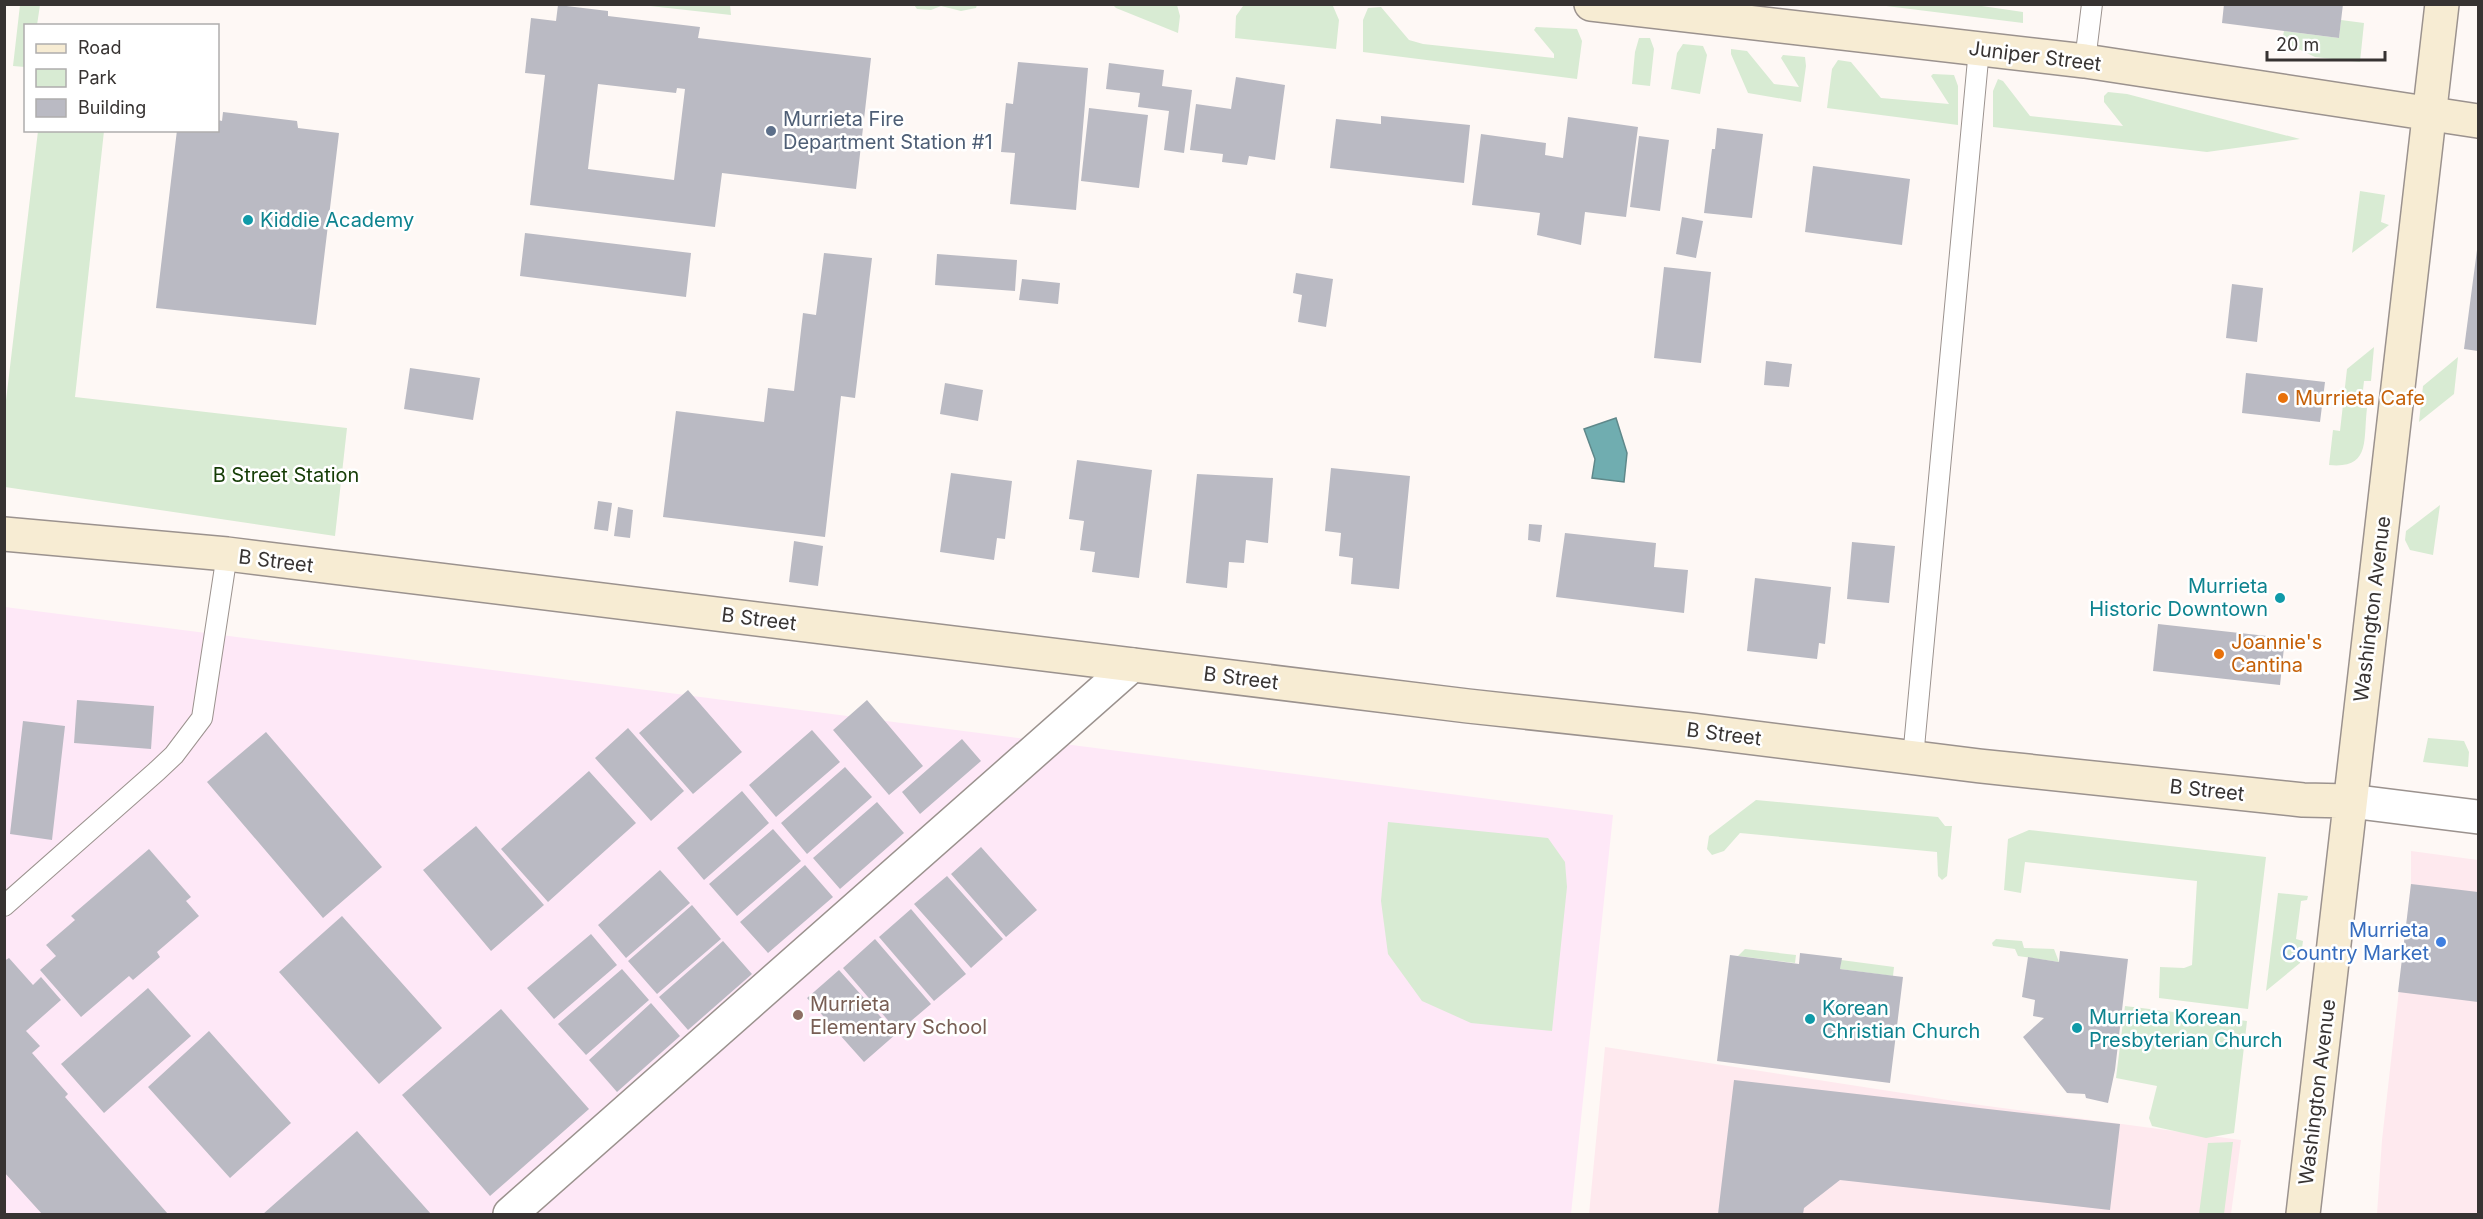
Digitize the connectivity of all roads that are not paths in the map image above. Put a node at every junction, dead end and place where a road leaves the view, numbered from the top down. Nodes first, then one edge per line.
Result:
1 (1591, 4) edge
2 (2092, 4) edge
3 (2442, 4) edge
4 (1979, 49) junction
5 (2085, 61) junction
6 (2429, 115) junction
7 (2478, 121) edge
8 (4, 534) edge
9 (227, 555) junction
10 (1132, 665) junction
11 (1913, 758) junction
12 (2350, 801) junction
13 (2478, 817) edge
14 (4, 906) edge
15 (510, 1215) edge
16 (2303, 1215) edge

1 - 4 street, Juniper Street
2 - 5 lane
3 - 6 street, Washington Avenue
4 - 5 street, Juniper Street
4 - 11 lane
5 - 6 street, Juniper Street
6 - 7 street, Juniper Street
6 - 12 street, Washington Avenue
8 - 9 street, B Street
9 - 10 street, B Street
9 - 14 lane
10 - 11 street, B Street
10 - 15 street
11 - 12 street, B Street
12 - 13 street, B Street
12 - 16 street, Washington Avenue

